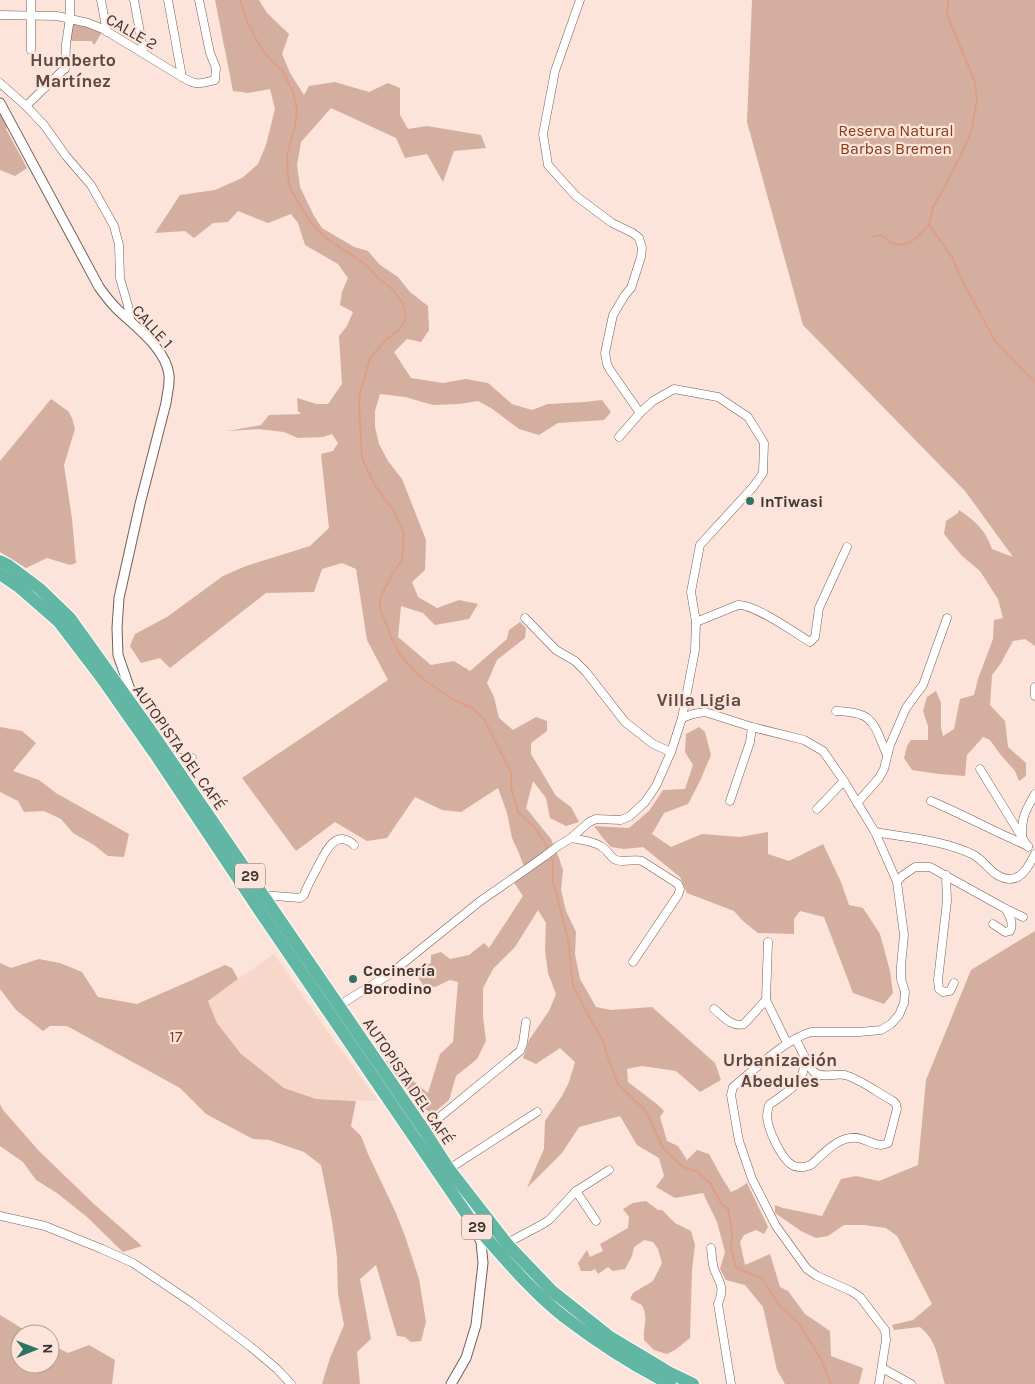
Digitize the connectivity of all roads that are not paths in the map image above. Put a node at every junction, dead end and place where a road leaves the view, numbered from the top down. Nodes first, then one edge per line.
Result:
1 (30, 0) edge
2 (70, 0) edge
3 (101, 0) edge
4 (134, 0) edge
5 (168, 0) edge
6 (199, 0) edge
7 (580, 0) edge
8 (0, 15) edge
9 (30, 15) junction
10 (70, 18) junction
11 (107, 32) junction
12 (30, 50) dead end
13 (144, 54) junction
14 (182, 77) junction
15 (0, 83) edge
16 (0, 103) edge
17 (26, 106) junction
18 (130, 320) junction
19 (640, 413) junction
20 (619, 437) dead end
21 (847, 547) dead end
22 (0, 560) edge
23 (0, 574) edge
24 (526, 618) dead end
25 (947, 618) dead end
26 (696, 622) junction
27 (118, 655) junction
28 (96, 656) junction
29 (1035, 687) edge
30 (1035, 696) edge
31 (836, 711) dead end
32 (140, 716) junction
33 (682, 718) junction
34 (752, 727) junction
35 (671, 752) junction
36 (166, 753) junction
37 (887, 755) junction
38 (980, 769) dead end
39 (184, 779) junction
40 (844, 781) junction
41 (1035, 794) edge
42 (730, 801) dead end
43 (931, 801) dead end
44 (857, 803) junction
45 (818, 809) dead end
46 (875, 832) junction
47 (1022, 836) junction
48 (571, 838) junction
49 (354, 845) dead end
50 (1028, 846) junction
51 (1035, 856) edge
52 (946, 875) junction
53 (897, 882) junction
54 (262, 895) junction
55 (1006, 909) junction
56 (1023, 917) dead end
57 (993, 924) dead end
58 (768, 942) dead end
59 (633, 962) dead end
60 (954, 983) dead end
61 (766, 1000) junction
62 (338, 1006) junction
63 (714, 1009) dead end
64 (526, 1022) dead end
65 (791, 1041) junction
66 (804, 1055) junction
67 (537, 1112) dead end
68 (424, 1130) junction
69 (449, 1169) junction
70 (609, 1170) dead end
71 (576, 1191) junction
72 (0, 1216) edge
73 (596, 1221) dead end
74 (472, 1222) junction
75 (508, 1245) junction
76 (711, 1248) dead end
77 (882, 1368) junction
78 (291, 1384) edge
79 (451, 1384) edge
80 (670, 1384) edge
81 (693, 1384) edge
82 (731, 1384) edge
83 (879, 1384) edge
84 (911, 1384) edge

1 - 9 street
2 - 10 street
3 - 11 street
4 - 13 street
5 - 14 street
6 - 14 street, CALLE 2
7 - 19 street
8 - 9 street, CALLE 2
9 - 10 street, CALLE 2
9 - 12 street
10 - 11 street, CALLE 2
10 - 17 street
11 - 13 street, CALLE 2
13 - 14 street, CALLE 2
15 - 17 street
16 - 18 street, CALLE 1
17 - 18 street
18 - 27 street, CALLE 1
19 - 20 street
19 - 26 street
21 - 26 street
22 - 28 highway, AUTOPISTA DEL CAFÉ / 29
23 - 74 highway, AUTOPISTA DEL CAFÉ / 29
24 - 35 street
25 - 37 street
26 - 33 street
27 - 28 street
27 - 32 street, CALLE 1
28 - 32 highway, AUTOPISTA DEL CAFÉ / 29
29 - 30 street
31 - 37 street
32 - 36 highway, AUTOPISTA DEL CAFÉ / 29
33 - 34 street
33 - 35 street
34 - 40 street
34 - 42 street
35 - 48 street
36 - 39 highway, AUTOPISTA DEL CAFÉ / 29
36 - 39 street
37 - 44 street
38 - 47 street
39 - 54 highway, AUTOPISTA DEL CAFÉ / 29
40 - 44 street
40 - 45 street
41 - 47 street
43 - 50 street
44 - 46 street
46 - 51 street
46 - 53 street
47 - 50 street
48 - 59 street
48 - 62 street
49 - 54 street
50 - 51 street
52 - 53 street
52 - 55 street
52 - 60 street
53 - 65 street
54 - 62 highway, AUTOPISTA DEL CAFÉ / 29
55 - 56 street
55 - 57 street
58 - 61 street
61 - 63 street
61 - 65 street
62 - 68 highway, AUTOPISTA DEL CAFÉ / 29
64 - 68 street
65 - 66 street
65 - 77 street
66 - 66 street
67 - 69 street
68 - 69 highway, AUTOPISTA DEL CAFÉ / 29
69 - 75 highway, AUTOPISTA DEL CAFÉ / 29
70 - 71 street
71 - 73 street
71 - 75 street
72 - 78 street
74 - 79 street
74 - 80 highway, AUTOPISTA DEL CAFÉ / 29
75 - 81 highway, AUTOPISTA DEL CAFÉ / 29
76 - 82 street
77 - 83 street
77 - 84 street

